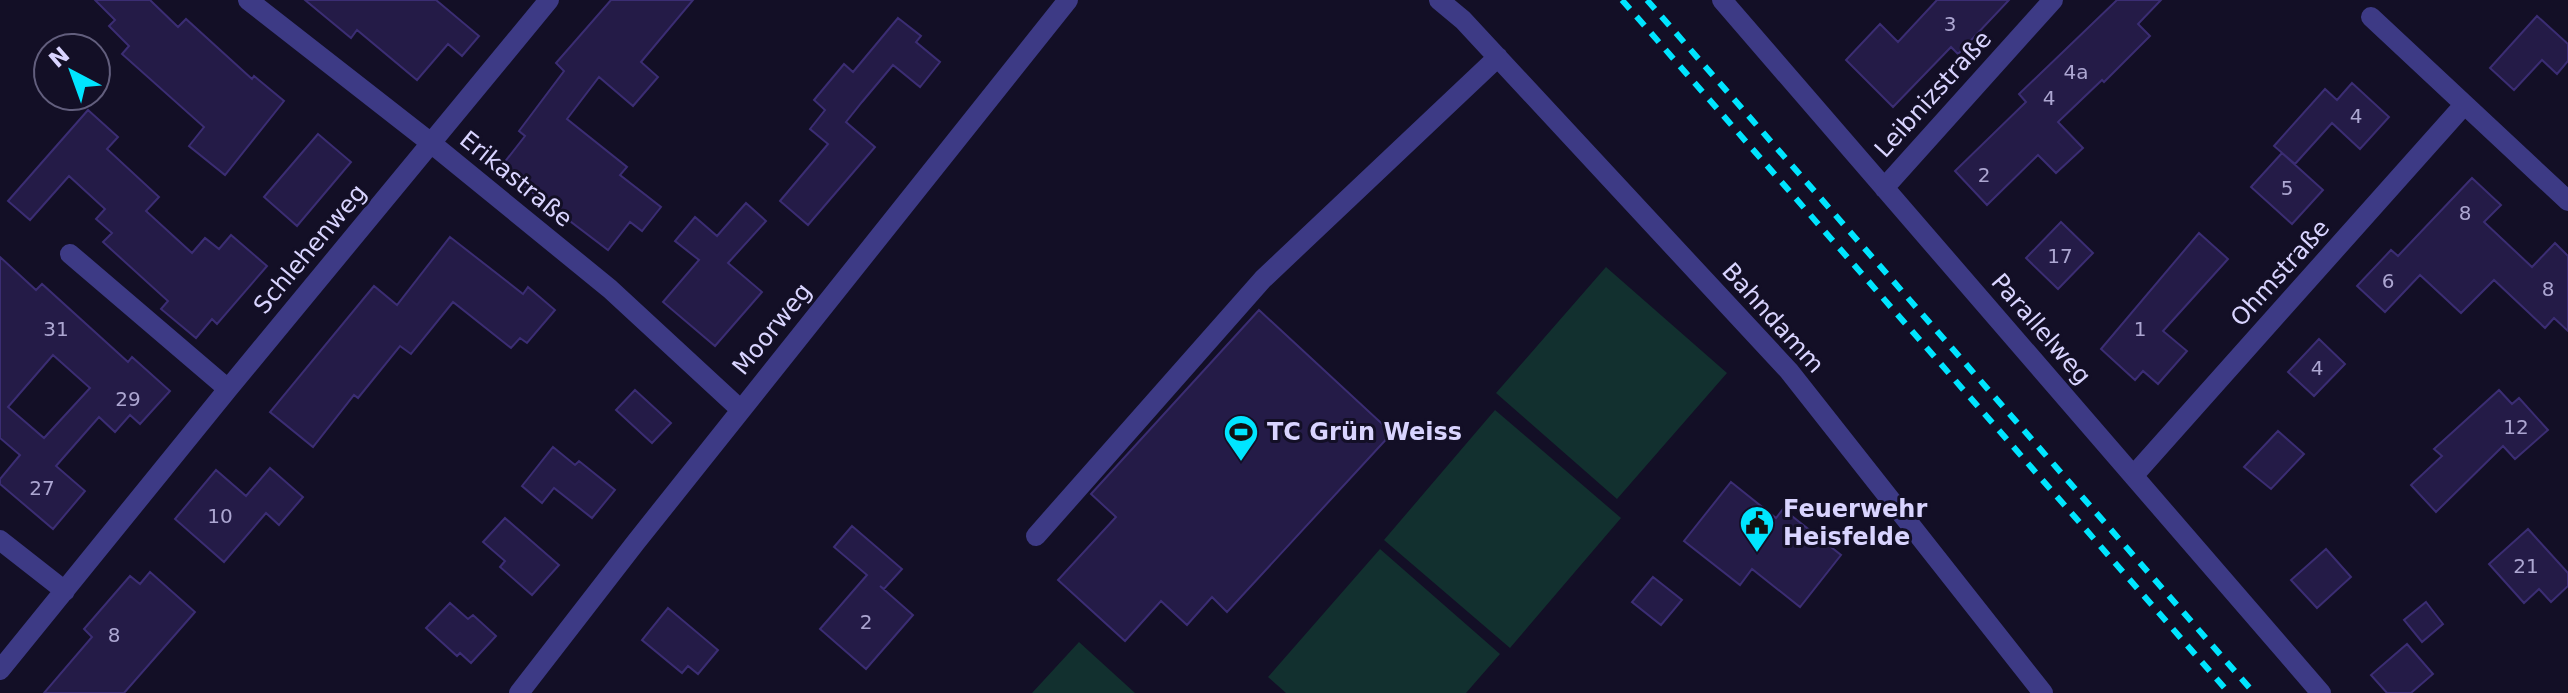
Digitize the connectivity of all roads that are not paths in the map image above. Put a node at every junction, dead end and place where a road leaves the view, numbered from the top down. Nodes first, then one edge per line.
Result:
1 (248, 0) edge
2 (549, 0) edge
3 (1068, 0) edge
4 (1439, 0) edge
5 (1722, 0) edge
6 (2053, 0) edge
7 (2371, 17) dead end
8 (1498, 57) junction
9 (2464, 105) junction
10 (431, 143) junction
11 (1884, 188) junction
12 (2568, 201) edge
13 (70, 254) dead end
14 (228, 389) junction
15 (741, 410) junction
16 (2134, 475) junction
17 (1036, 536) dead end
18 (0, 540) edge
19 (65, 591) junction
20 (0, 670) edge
21 (519, 693) edge
22 (2043, 693) edge
23 (2321, 693) edge

1 - 10 street, Erikastraße
2 - 10 street, Schlehenweg
3 - 15 street, Moorweg
4 - 8 street, Bahndamm
5 - 11 street, Parallelweg
6 - 11 street, Leibnizstraße
7 - 9 street
8 - 17 street
8 - 22 street, Bahndamm
9 - 12 street
9 - 16 street, Ohmstraße
10 - 14 street, Schlehenweg
10 - 15 street, Erikastraße
11 - 16 street, Parallelweg
13 - 14 street
14 - 19 street, Schlehenweg
15 - 21 street, Moorweg
16 - 23 street, Parallelweg
18 - 19 street
19 - 20 street, Schlehenweg

